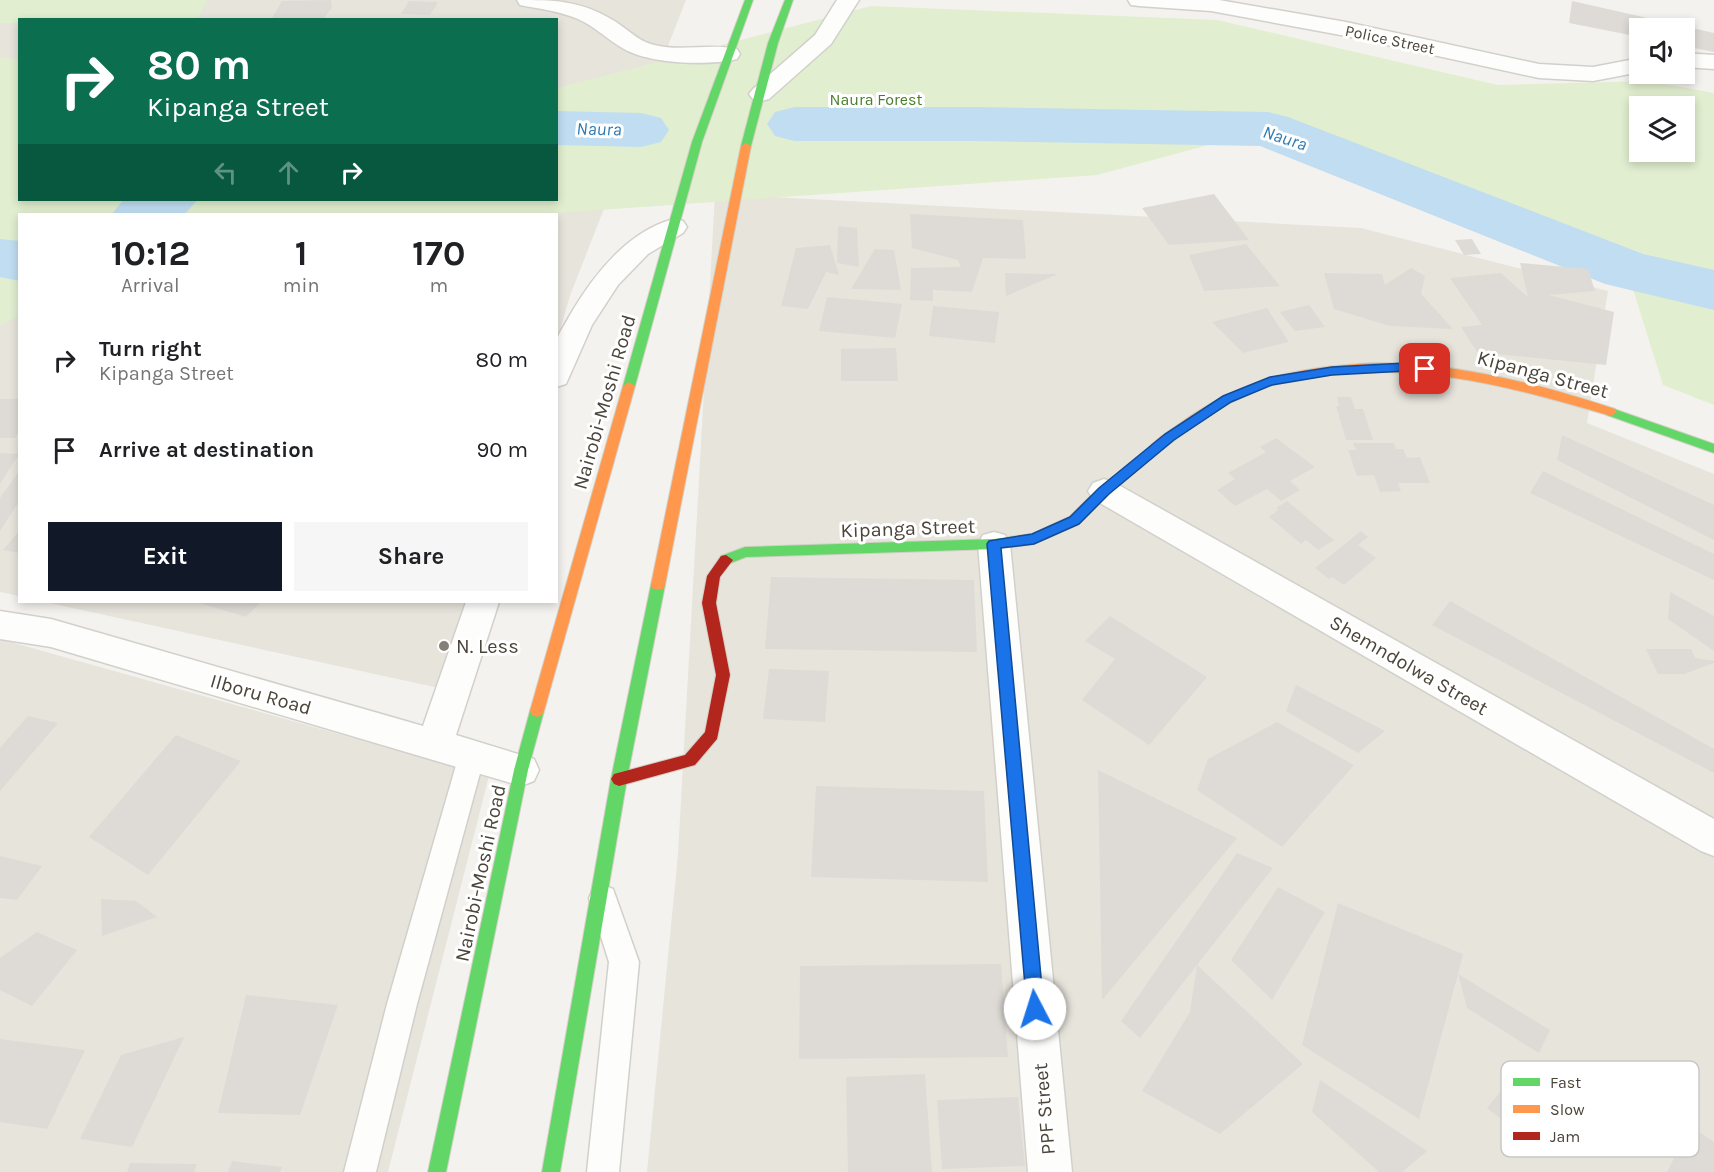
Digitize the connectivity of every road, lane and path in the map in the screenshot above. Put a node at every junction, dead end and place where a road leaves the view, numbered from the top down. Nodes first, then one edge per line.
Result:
1 (528, 0) edge
2 (749, 0) edge
3 (789, 0) edge
4 (848, 0) edge
5 (1139, 0) edge
6 (729, 54) junction
7 (1695, 61) edge
8 (1714, 62) edge
9 (1629, 67) edge
10 (761, 94) junction
11 (674, 227) junction
12 (558, 371) edge
13 (1714, 449) edge
14 (1104, 491) junction
15 (994, 544) junction
16 (482, 603) edge
17 (0, 625) edge
18 (435, 744) junction
19 (472, 755) junction
20 (521, 770) junction
21 (619, 779) junction
22 (1714, 839) edge
23 (600, 890) junction
24 (360, 1172) edge
25 (437, 1172) edge
26 (551, 1172) edge
27 (603, 1172) edge
28 (1050, 1172) edge

1 - 6 street
2 - 6 main road, Nairobi-Moshi Road
3 - 10 main road
4 - 10 street
5 - 9 street, Police Street
6 - 11 main road, Nairobi-Moshi Road
7 - 8 street
10 - 21 main road
11 - 12 street
11 - 20 main road, Nairobi-Moshi Road
13 - 14 main road, Kipanga Street
14 - 15 main road, Kipanga Street
14 - 22 street, Shemndolwa Street
15 - 21 main road, Kipanga Street
15 - 28 street, PPF Street
16 - 18 street
17 - 18 street, Ilboru Road
18 - 19 street, Ilboru Road
19 - 20 street, Ilboru Road
19 - 24 lane
20 - 25 main road, Nairobi-Moshi Road
21 - 23 main road
23 - 26 main road
23 - 27 lane

